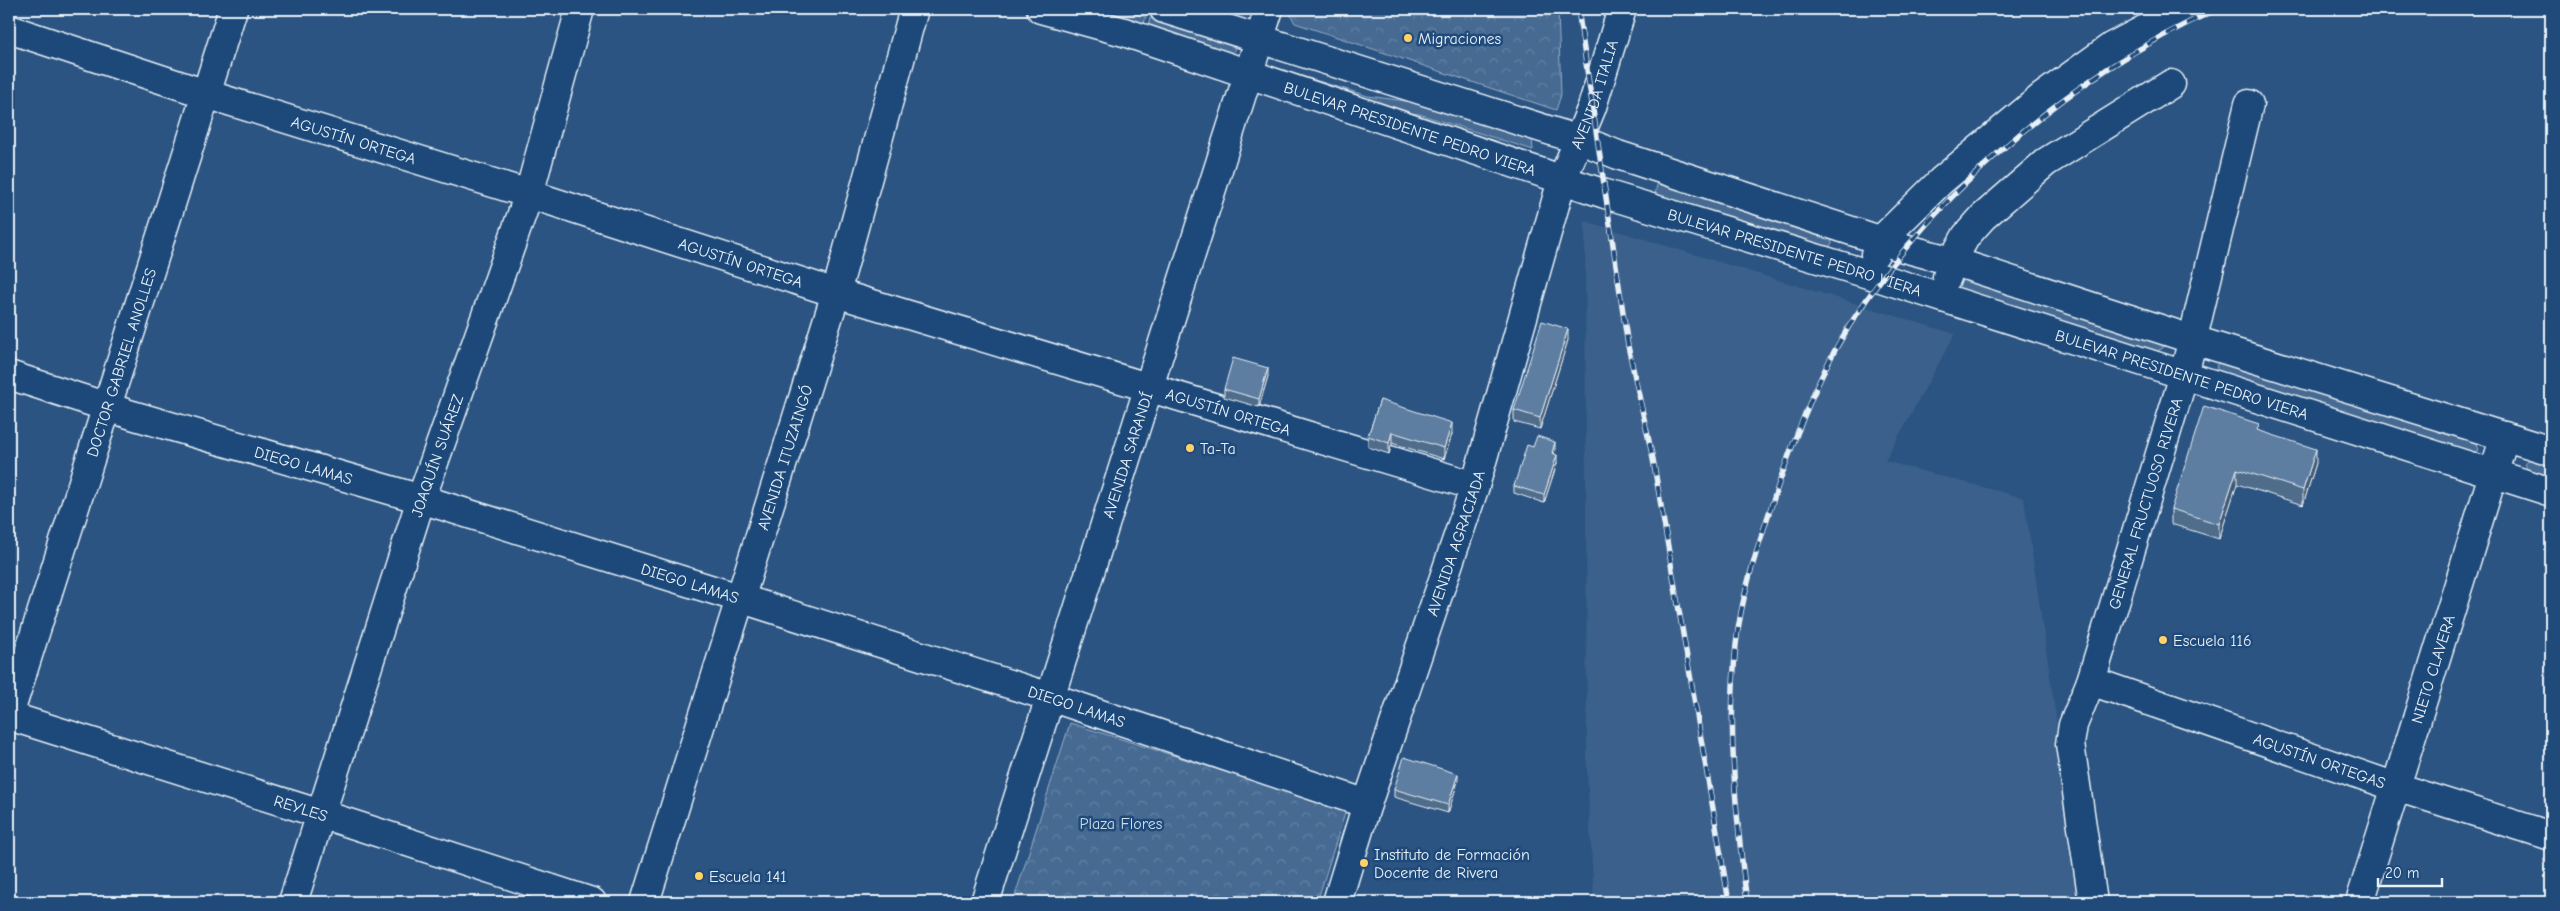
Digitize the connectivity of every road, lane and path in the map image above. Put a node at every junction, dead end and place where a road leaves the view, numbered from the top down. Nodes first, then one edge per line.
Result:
1 (233, 9) edge
2 (580, 9) edge
3 (914, 9) edge
4 (1040, 9) edge
5 (1164, 9) edge
6 (1269, 9) edge
7 (1622, 9) edge
8 (2184, 9) edge
9 (9, 29) edge
10 (1258, 40) junction
11 (1247, 75) junction
12 (2171, 84) dead end
13 (206, 94) junction
14 (2249, 104) dead end
15 (1578, 140) junction
16 (1562, 180) junction
17 (529, 194) junction
18 (1881, 240) junction
19 (1952, 261) junction
20 (1868, 274) junction
21 (836, 293) junction
22 (1941, 298) junction
23 (2194, 340) junction
24 (9, 375) edge
25 (2184, 375) junction
26 (1148, 387) junction
27 (106, 406) junction
28 (2505, 436) junction
29 (2551, 451) edge
30 (2493, 474) junction
31 (1475, 486) junction
32 (2551, 492) edge
33 (420, 499) junction
34 (739, 598) junction
35 (2091, 681) junction
36 (1050, 697) junction
37 (9, 716) edge
38 (2396, 787) junction
39 (1367, 804) junction
40 (321, 814) junction
41 (2551, 836) edge
42 (292, 902) edge
43 (592, 902) edge
44 (645, 902) edge
45 (985, 902) edge
46 (1337, 902) edge
47 (2093, 902) edge
48 (2360, 902) edge

1 - 13 street, DOCTOR GABRIEL ANOLLES
2 - 17 street, JOAQUÍN SUÁREZ
3 - 21 street, AVENIDA ITUZAINGÓ
4 - 11 street, BULEVAR PRESIDENTE PEDRO VIERA
5 - 10 street
6 - 10 street, AVENIDA SARANDÍ
7 - 15 street, AVENIDA ITALIA
8 - 18 street
9 - 13 street, AGUSTÍN ORTEGA
10 - 11 street, AVENIDA SARANDÍ
10 - 15 street
11 - 16 street, BULEVAR PRESIDENTE PEDRO VIERA
11 - 26 street, AVENIDA SARANDÍ
12 - 19 street
13 - 17 street, AGUSTÍN ORTEGA
13 - 27 street, DOCTOR GABRIEL ANOLLES
14 - 23 street, GENERAL FRUCTUOSO RIVERA
15 - 16 street, AVENIDA ITALIA
15 - 18 street
16 - 20 street, BULEVAR PRESIDENTE PEDRO VIERA
16 - 31 street, AVENIDA AGRACIADA
17 - 21 street, AGUSTÍN ORTEGA
17 - 33 street, JOAQUÍN SUÁREZ
18 - 19 street
18 - 20 street
19 - 22 street
19 - 23 street
20 - 22 street, BULEVAR PRESIDENTE PEDRO VIERA
21 - 26 street, AGUSTÍN ORTEGA
21 - 34 street, AVENIDA ITUZAINGÓ
22 - 25 street, BULEVAR PRESIDENTE PEDRO VIERA
23 - 25 street, GENERAL FRUCTUOSO RIVERA
23 - 28 street
24 - 27 street, DIEGO LAMAS
25 - 30 street, BULEVAR PRESIDENTE PEDRO VIERA
25 - 35 street, GENERAL FRUCTUOSO RIVERA
26 - 31 street, AGUSTÍN ORTEGA
26 - 36 street, AVENIDA SARANDÍ
27 - 33 street, DIEGO LAMAS
27 - 37 street, DOCTOR GABRIEL ANOLLES
28 - 29 street
28 - 30 street, NIETO CLAVERA
30 - 32 street, BULEVAR PRESIDENTE PEDRO VIERA
30 - 38 street, NIETO CLAVERA
31 - 39 street, AVENIDA AGRACIADA
33 - 34 street, DIEGO LAMAS
33 - 40 street, JOAQUÍN SUÁREZ
34 - 36 street, DIEGO LAMAS
34 - 44 street, AVENIDA ITUZAINGÓ
35 - 38 street, AGUSTÍN ORTEGAS
35 - 47 street, GENERAL FRUCTUOSO RIVERA
36 - 39 street, DIEGO LAMAS
36 - 45 street, AVENIDA SARANDÍ
37 - 40 street, REYLES
38 - 41 street, AGUSTÍN ORTEGAS
38 - 48 street, NIETO CLAVERA
39 - 46 street, AVENIDA AGRACIADA
40 - 42 street, JOAQUÍN SUÁREZ
40 - 43 street, REYLES

